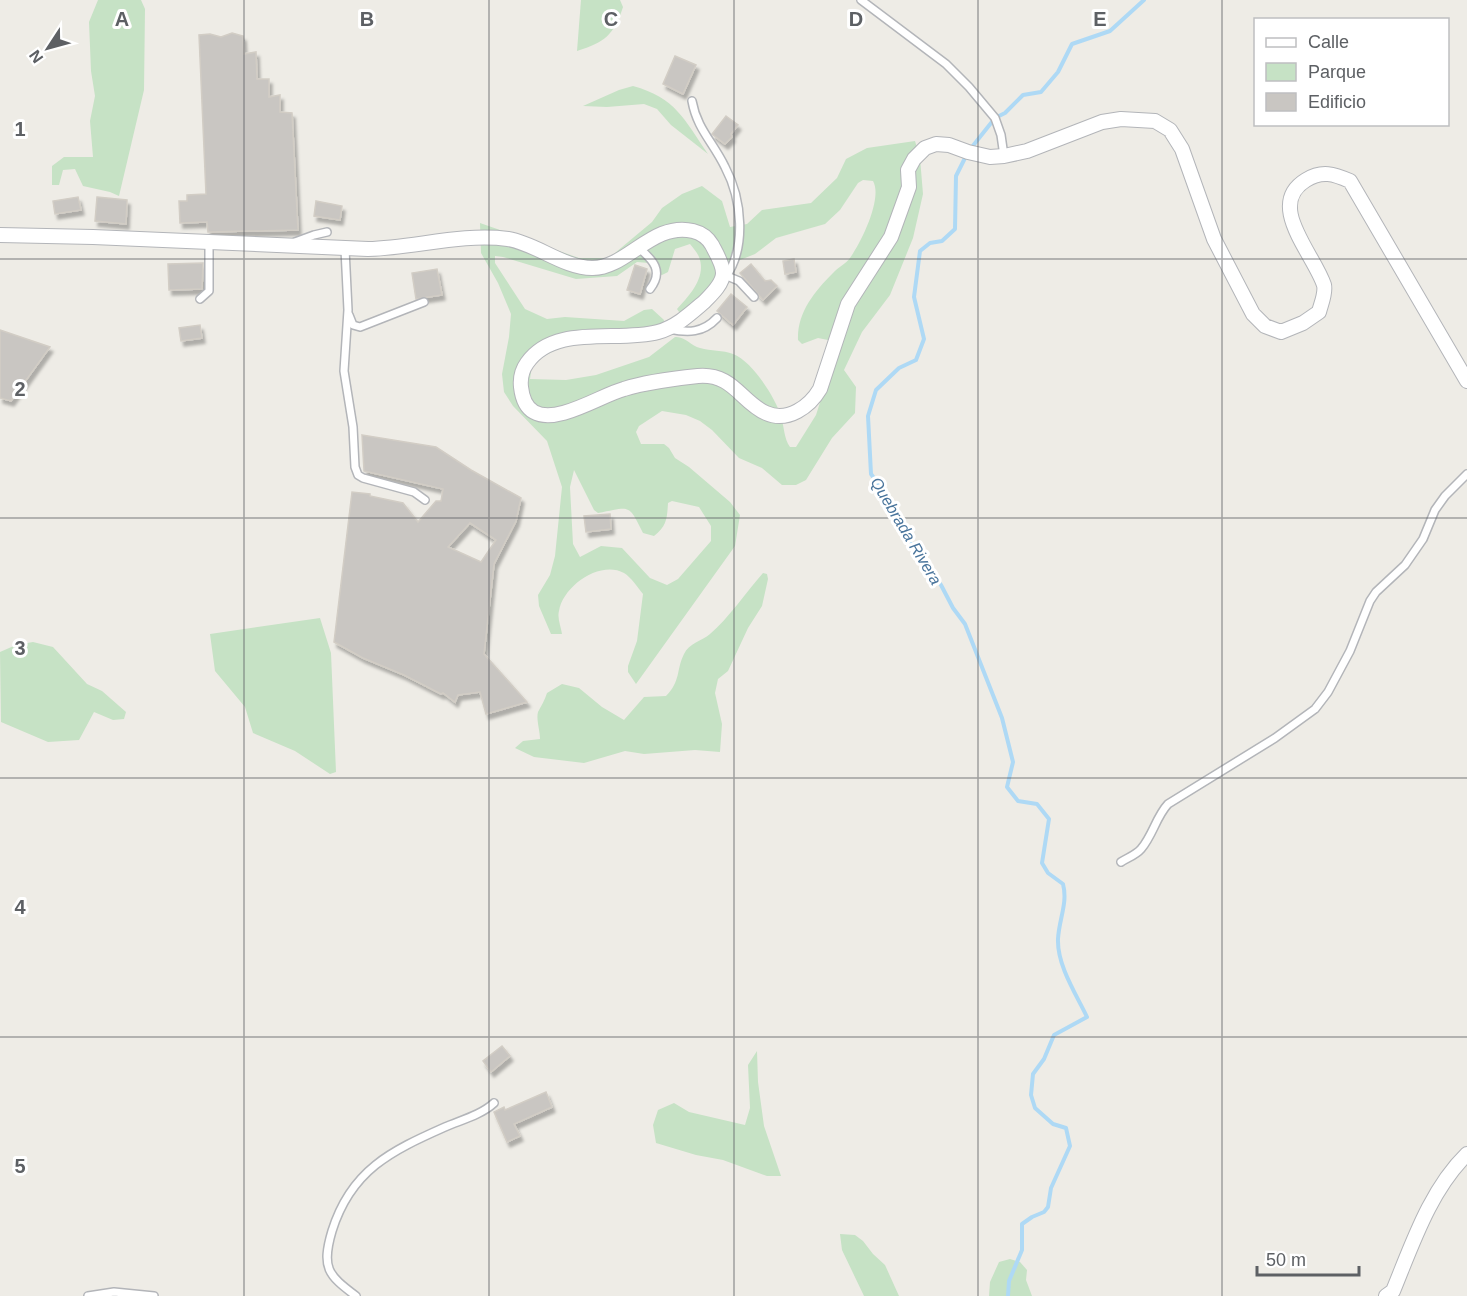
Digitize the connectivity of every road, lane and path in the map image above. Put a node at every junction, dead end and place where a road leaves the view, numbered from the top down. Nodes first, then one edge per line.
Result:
1 (861, 0) edge
2 (692, 101) dead end
3 (1004, 156) junction
4 (327, 232) dead end
5 (0, 236) edge
6 (209, 243) junction
7 (287, 246) junction
8 (639, 248) junction
9 (345, 249) junction
10 (722, 282) junction
11 (650, 288) dead end
12 (754, 297) dead end
13 (200, 299) dead end
14 (424, 302) dead end
15 (348, 310) junction
16 (717, 318) dead end
17 (669, 329) junction
18 (1467, 381) edge
19 (1467, 474) edge
20 (425, 500) dead end
21 (1121, 862) dead end
22 (494, 1103) dead end
23 (1467, 1154) edge
24 (88, 1296) edge
25 (154, 1296) edge
26 (356, 1296) edge
27 (1386, 1296) edge

1 - 3 lane
2 - 10 lane
3 - 17 street
3 - 18 street
4 - 7 lane
5 - 6 street
6 - 7 street
6 - 13 lane
7 - 9 street
8 - 9 street
8 - 10 street
8 - 11 lane
9 - 15 lane
10 - 12 lane
10 - 17 street
14 - 15 lane
15 - 20 lane
16 - 17 lane
19 - 21 lane
22 - 26 lane
23 - 27 street
24 - 25 lane

